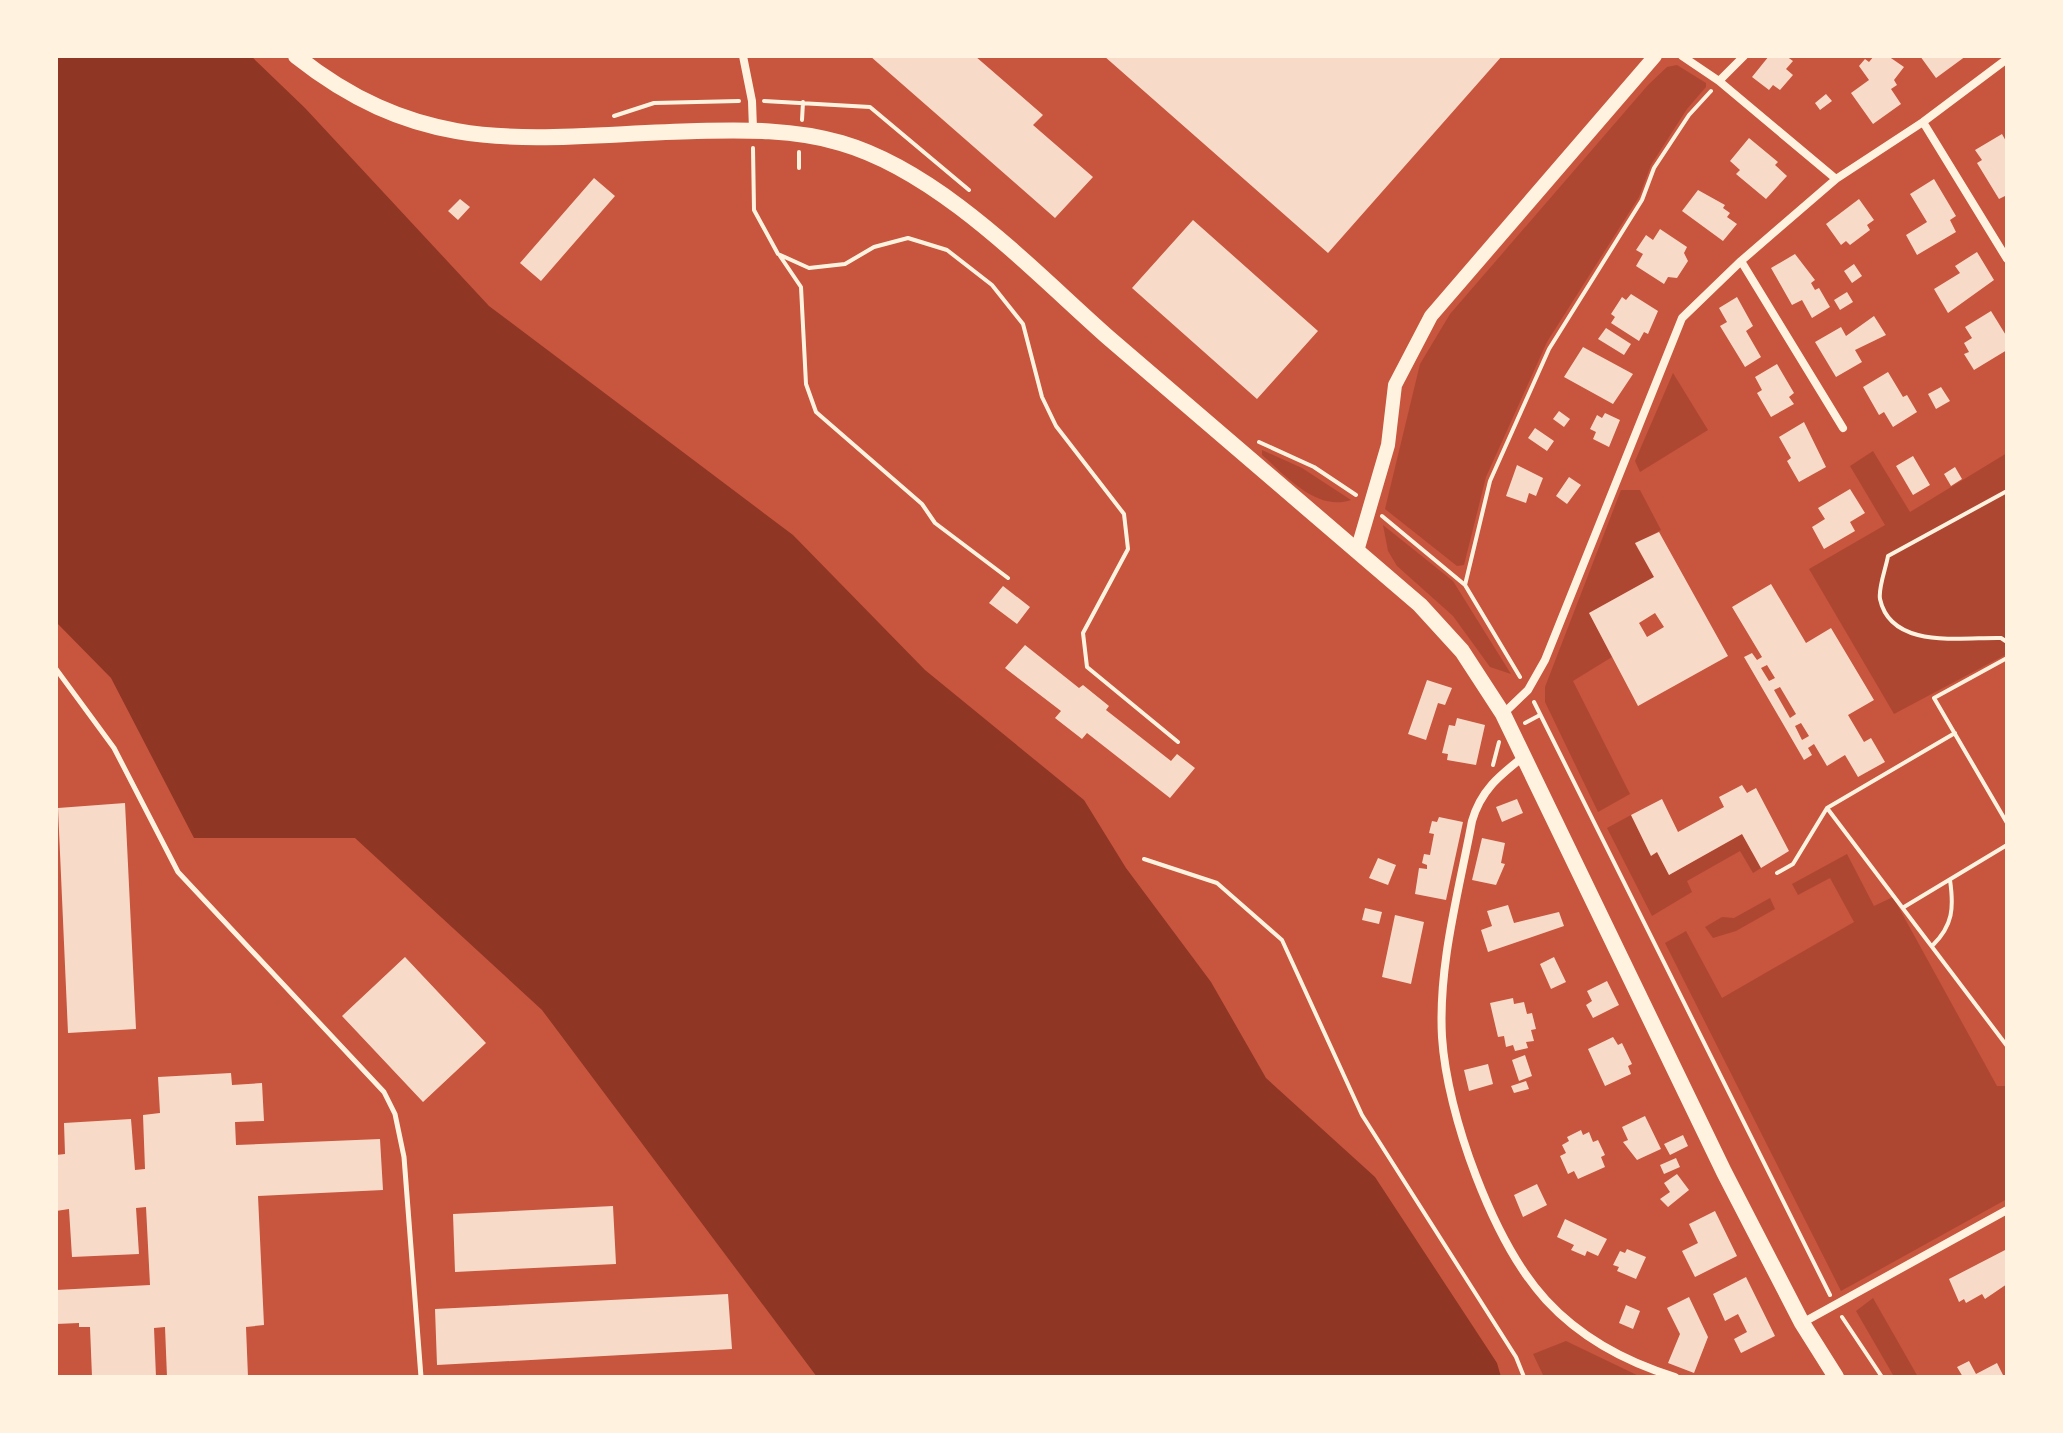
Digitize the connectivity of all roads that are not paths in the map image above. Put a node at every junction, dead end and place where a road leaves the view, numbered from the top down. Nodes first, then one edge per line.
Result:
1 (296, 56) edge
2 (743, 56) edge
3 (1655, 56) edge
4 (1682, 56) edge
5 (1744, 56) edge
6 (2007, 59) edge
7 (1719, 81) junction
8 (1923, 122) junction
9 (753, 129) junction
10 (1836, 179) junction
11 (2007, 259) edge
12 (1741, 261) junction
13 (1843, 428) dead end
14 (1357, 551) junction
15 (56, 669) edge
16 (1503, 714) junction
17 (1524, 756) junction
18 (2007, 1210) edge
19 (1802, 1323) junction
20 (421, 1377) edge
21 (1675, 1377) edge
22 (1836, 1377) edge

1 - 9 main road
2 - 9 street
3 - 14 street
4 - 7 street
5 - 7 street
6 - 8 street
7 - 10 street
8 - 10 street
8 - 11 street
9 - 14 main road
10 - 12 street
12 - 13 street
12 - 16 street
14 - 16 main road
15 - 20 lane
16 - 17 main road
17 - 19 main road
17 - 21 street
18 - 19 street
19 - 22 main road

